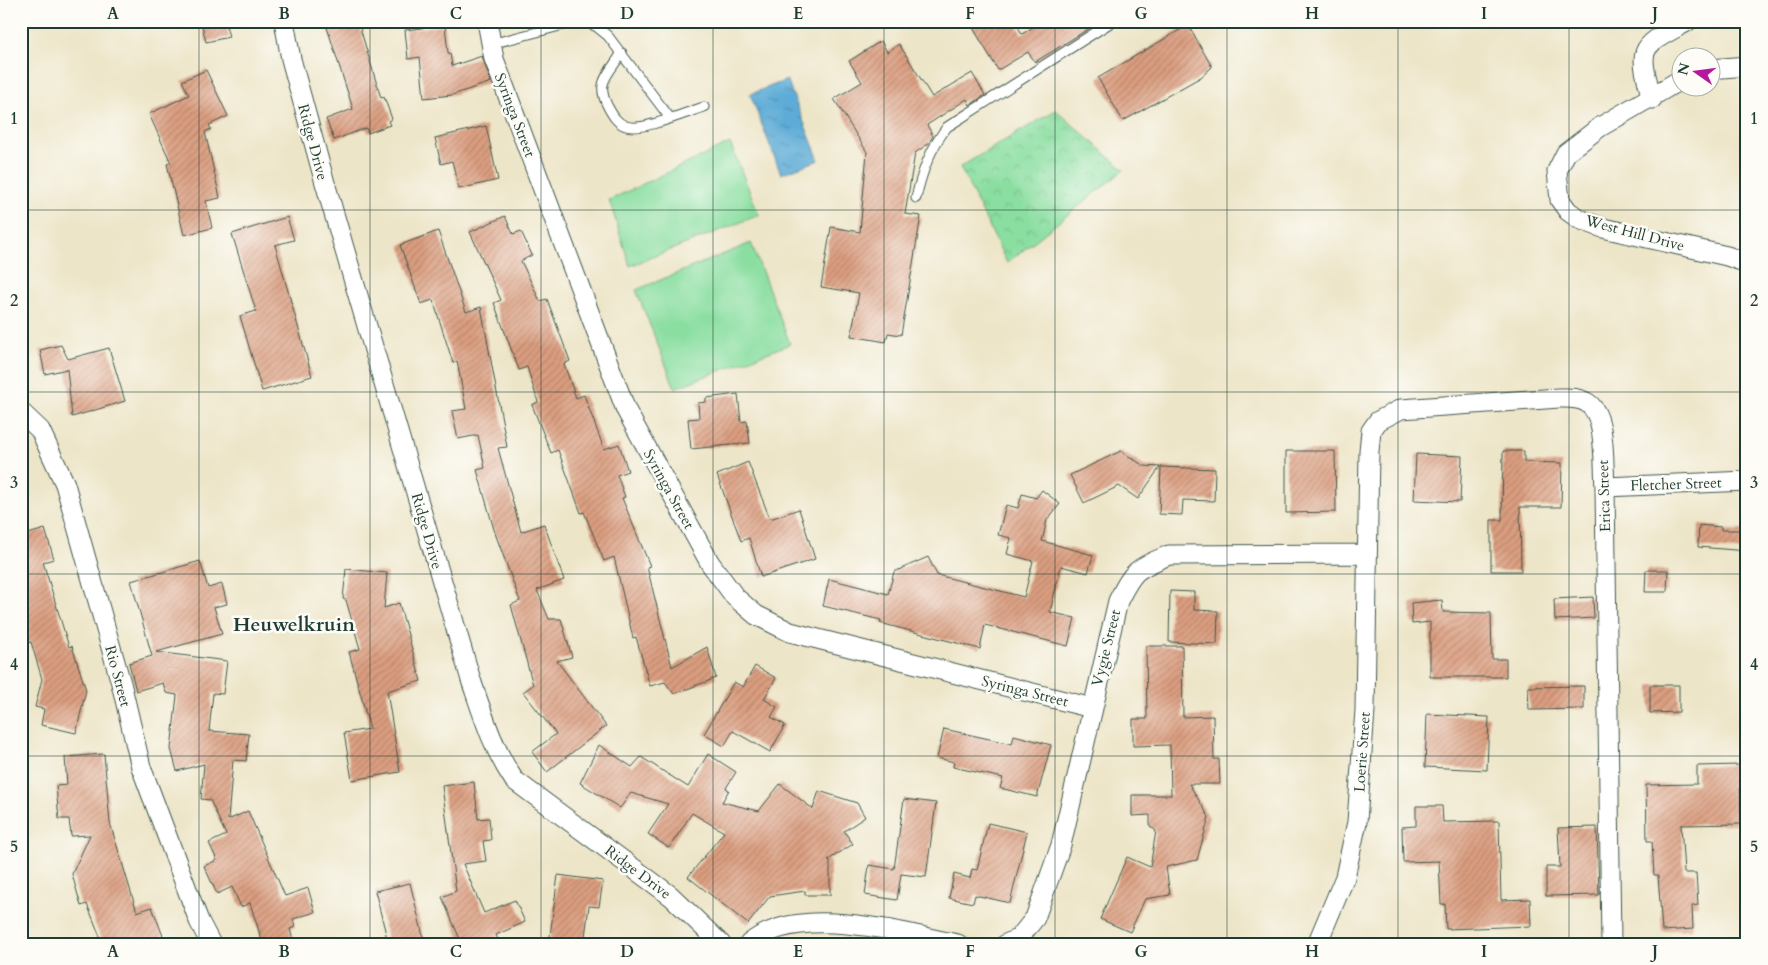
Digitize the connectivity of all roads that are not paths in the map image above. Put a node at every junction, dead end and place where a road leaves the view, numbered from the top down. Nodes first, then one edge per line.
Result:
1 (284, 21) edge
2 (487, 21) edge
3 (579, 21) edge
4 (584, 21) edge
5 (1113, 21) edge
6 (1688, 21) edge
7 (491, 44) junction
8 (622, 53) junction
9 (1747, 66) edge
10 (1720, 68) edge
11 (1670, 87) edge
12 (1652, 99) junction
13 (704, 107) dead end
14 (670, 118) junction
15 (916, 198) dead end
16 (1747, 263) edge
17 (21, 412) edge
18 (1747, 481) edge
19 (1605, 486) junction
20 (1367, 554) junction
21 (1092, 708) junction
22 (211, 944) edge
23 (721, 944) edge
24 (749, 944) edge
25 (958, 944) edge
26 (1006, 944) edge
27 (1317, 944) edge
28 (1611, 944) edge

1 - 23 street, Ridge Drive
2 - 7 street, Syringa Street
3 - 7 lane
4 - 8 lane
5 - 15 lane
6 - 12 street
7 - 21 street, Syringa Street
8 - 14 lane
8 - 14 lane
9 - 10 street
11 - 12 street, West Hill Drive
12 - 16 street, West Hill Drive
13 - 14 lane
17 - 22 street, Rio Street
18 - 19 street, Fletcher Street
19 - 20 street, Erica Street
19 - 28 street, Erica Street
20 - 21 street, Vygie Street
20 - 27 street, Loerie Street
21 - 26 street, Vygie Street
24 - 25 street

